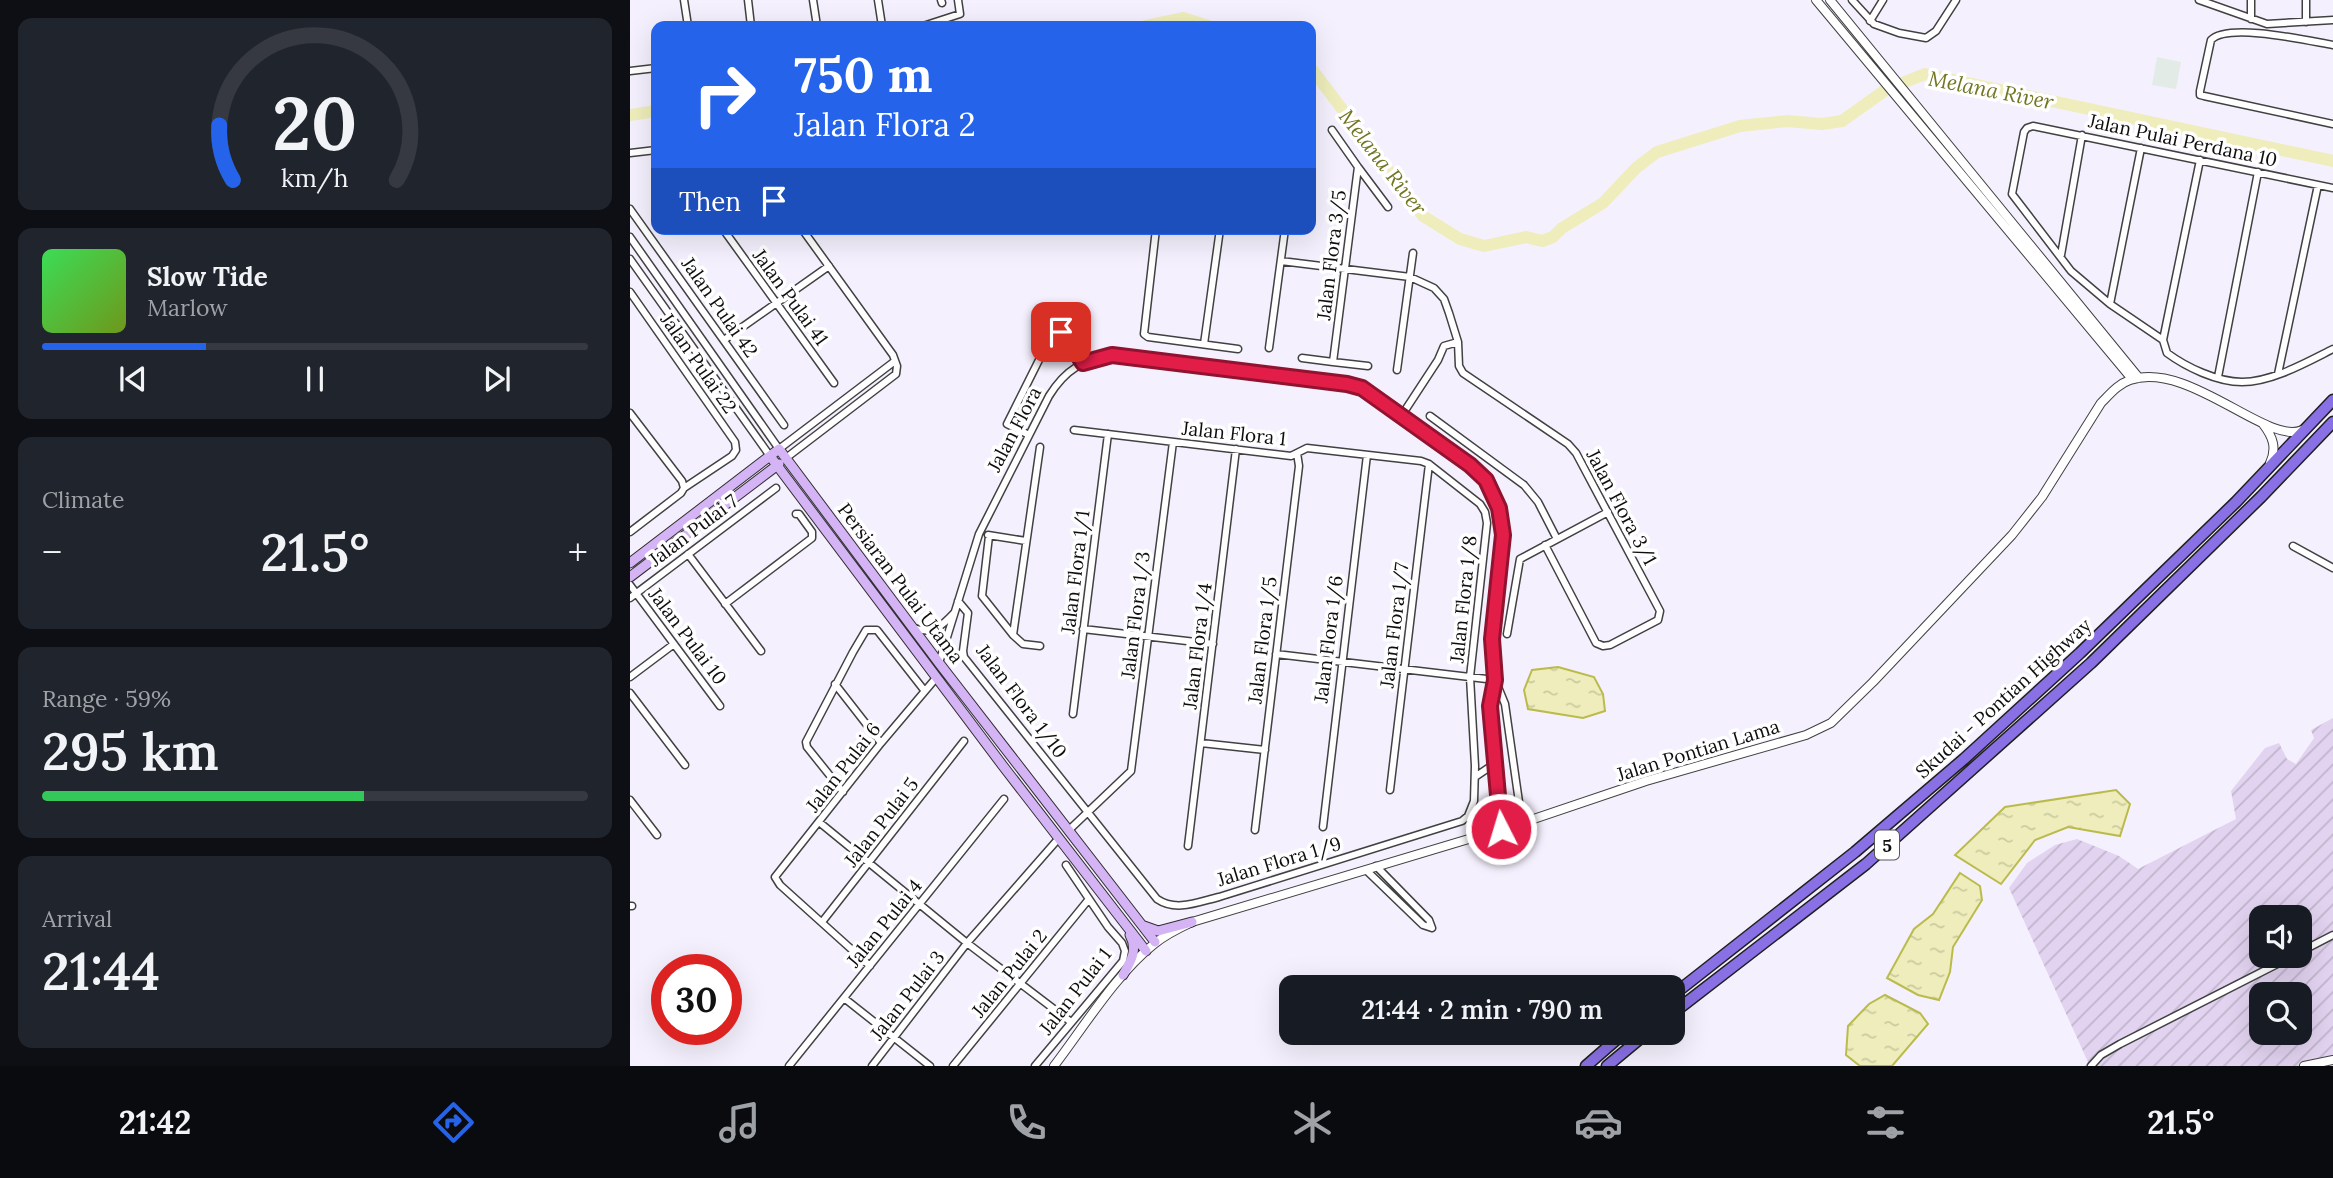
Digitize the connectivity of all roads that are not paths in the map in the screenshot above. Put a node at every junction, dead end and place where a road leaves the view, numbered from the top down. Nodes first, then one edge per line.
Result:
1 (684, 0) edge
2 (748, 0) edge
3 (813, 0) edge
4 (878, 0) edge
5 (958, 0) edge
6 (1816, 0) edge
7 (1830, 0) edge
8 (1852, 0) edge
9 (1884, 0) edge
10 (1956, 0) edge
11 (2199, 0) edge
12 (2250, 0) edge
13 (2306, 0) edge
14 (2251, 19) junction
15 (2333, 20) edge
16 (687, 21) edge
17 (750, 21) edge
18 (816, 21) edge
19 (881, 21) edge
20 (938, 21) edge
21 (1870, 21) junction
22 (2306, 22) junction
23 (2267, 24) junction
24 (2267, 33) junction
25 (2333, 45) edge
26 (651, 69) edge
27 (630, 71) edge
28 (2333, 124) edge
29 (1332, 130) dead end
30 (2082, 135) junction
31 (2141, 148) junction
32 (651, 151) edge
33 (630, 153) edge
34 (2200, 160) junction
35 (1358, 167) junction
36 (2258, 172) junction
37 (2318, 185) junction
38 (2333, 188) edge
39 (1388, 207) dead end
40 (630, 209) edge
41 (727, 235) edge
42 (806, 235) edge
43 (1155, 235) edge
44 (1219, 235) edge
45 (1283, 235) edge
46 (630, 237) edge
47 (1413, 253) dead end
48 (2062, 255) junction
49 (630, 259) edge
50 (1281, 261) junction
51 (829, 266) junction
52 (1345, 269) junction
53 (1410, 277) junction
54 (630, 292) edge
55 (776, 303) junction
56 (2110, 304) junction
57 (723, 340) junction
58 (2163, 340) junction
59 (1458, 342) junction
60 (1204, 344) junction
61 (1269, 348) dead end
62 (1238, 349) dead end
63 (2333, 349) edge
64 (1302, 358) dead end
65 (895, 360) junction
66 (1333, 362) junction
67 (1083, 363) junction
68 (2119, 364) junction
69 (2129, 365) junction
70 (1368, 366) dead end
71 (1398, 370) dead end
72 (2278, 374) junction
73 (2218, 377) junction
74 (2162, 378) junction
75 (2136, 379) junction
76 (834, 383) dead end
77 (2114, 389) junction
78 (2333, 400) edge
79 (630, 413) edge
80 (1402, 415) junction
81 (1430, 416) dead end
82 (2313, 422) junction
83 (2333, 422) edge
84 (2262, 424) junction
85 (784, 425) dead end
86 (1074, 430) dead end
87 (1108, 434) junction
88 (1029, 435) junction
89 (1173, 442) junction
90 (1040, 447) dead end
91 (779, 449) junction
92 (1236, 449) junction
93 (1297, 453) junction
94 (1367, 454) junction
95 (770, 456) junction
96 (786, 458) junction
97 (1429, 464) junction
98 (776, 466) junction
99 (684, 488) junction
100 (776, 488) dead end
101 (2236, 502) junction
102 (1608, 513) junction
103 (796, 514) dead end
104 (1487, 523) joint
105 (630, 531) edge
106 (979, 534) junction
107 (989, 536) junction
108 (1557, 539) junction
109 (1026, 541) junction
110 (1545, 545) junction
111 (2293, 546) dead end
112 (688, 554) junction
113 (630, 563) edge
114 (2333, 568) edge
115 (630, 577) edge
116 (630, 585) edge
117 (633, 596) edge
118 (958, 601) junction
119 (726, 604) junction
120 (955, 611) junction
121 (914, 628) junction
122 (1083, 629) junction
123 (1507, 634) dead end
124 (1013, 635) junction
125 (1148, 636) junction
126 (674, 644) junction
127 (1213, 644) junction
128 (1041, 646) dead end
129 (761, 651) dead end
130 (1276, 654) junction
131 (1341, 662) junction
132 (939, 663) junction
133 (1405, 670) junction
134 (630, 677) edge
135 (1470, 677) junction
136 (936, 678) junction
137 (1495, 680) junction
138 (835, 684) junction
139 (924, 690) junction
140 (630, 693) edge
141 (720, 706) dead end
142 (1073, 714) dead end
143 (964, 741) dead end
144 (881, 743) junction
145 (1201, 743) junction
146 (1265, 750) junction
147 (1494, 764) junction
148 (685, 765) dead end
149 (1479, 775) junction
150 (1497, 788) junction
151 (1390, 790) dead end
152 (843, 792) junction
153 (1004, 799) dead end
154 (630, 800) edge
155 (1088, 813) junction
156 (819, 822) junction
157 (1522, 823) junction
158 (1323, 827) dead end
159 (1501, 829) junction
160 (1069, 830) junction
161 (1255, 830) dead end
162 (657, 835) dead end
163 (1059, 838) junction
164 (1188, 846) dead end
165 (869, 862) junction
166 (1066, 865) dead end
167 (1376, 866) junction
168 (1366, 870) junction
169 (1089, 899) junction
170 (920, 903) junction
171 (1138, 920) junction
172 (822, 922) junction
173 (1192, 922) junction
174 (1125, 924) junction
175 (2333, 935) edge
176 (1155, 942) junction
177 (967, 943) junction
178 (2312, 946) edge
179 (1146, 951) junction
180 (870, 966) junction
181 (2269, 968) edge
182 (1124, 975) junction
183 (1020, 984) junction
184 (1685, 986) edge
185 (844, 998) junction
186 (1685, 1004) edge
187 (1070, 1022) junction
188 (894, 1038) junction
189 (1610, 1045) edge
190 (1633, 1045) edge
191 (2333, 1060) edge
192 (789, 1066) edge
193 (872, 1066) edge
194 (930, 1066) edge
195 (953, 1066) edge
196 (1035, 1066) edge
197 (1054, 1066) edge
198 (1586, 1066) edge
199 (1608, 1066) edge
200 (2091, 1066) edge
201 (2304, 1066) edge

1 - 16 street
2 - 17 street
3 - 18 street
4 - 19 street
5 - 20 street
6 - 68 street
7 - 69 street
8 - 21 street
9 - 21 street
10 - 21 street
11 - 14 street
12 - 14 street
13 - 22 street
14 - 23 street
15 - 22 street
22 - 23 street
23 - 24 street
24 - 25 street
24 - 28 street
26 - 27 street
29 - 35 street, Jalan Flora 3/5
30 - 31 street, Jalan Pulai Perdana 10
30 - 48 street
30 - 48 street, Jalan Pulai Perdana 10
31 - 34 street, Jalan Pulai Perdana 10
31 - 56 street
32 - 33 street
34 - 36 street, Jalan Pulai Perdana 10
34 - 58 street
35 - 39 street
35 - 52 street, Jalan Flora 3/5
36 - 37 street, Jalan Pulai Perdana 10
36 - 73 street
37 - 38 street, Jalan Pulai Perdana 10
37 - 72 street
40 - 57 street, Jalan Pulai 42
41 - 55 street, Jalan Pulai 41
42 - 51 street
43 - 60 street
44 - 60 street
45 - 50 street
46 - 91 street, Persiaran Pulai Utama
47 - 53 street
48 - 56 street
49 - 95 street, Persiaran Pulai Utama
50 - 52 street
50 - 61 street
51 - 55 street
51 - 65 street
52 - 53 street
52 - 66 street, Jalan Flora 3/5
53 - 59 street, Jalan Flora 3/1
53 - 71 street
54 - 99 street, Jalan Pulai 22
55 - 57 street
55 - 76 street, Jalan Pulai 41
56 - 58 street
57 - 85 street, Jalan Pulai 42
58 - 73 street
59 - 80 street
59 - 102 street, Jalan Flora 3/1
60 - 62 street
63 - 72 street
64 - 66 street
65 - 91 street
65 - 96 street
66 - 70 street
67 - 80 street, Jalan Flora
67 - 88 street, Jalan Flora
67 - 88 street
68 - 75 street
68 - 77 street
69 - 74 street
69 - 75 street
72 - 73 street
74 - 75 street, Jalan Pontian Lama
74 - 84 street, Jalan Pontian Lama
75 - 77 street, Jalan Pontian Lama
77 - 157 street, Jalan Pontian Lama
78 - 82 highway, Skudai - Pontian Highway / 5
79 - 99 street
80 - 137 street, Jalan Flora
81 - 108 street
82 - 84 street, Jalan Pontian Lama
82 - 101 highway, Skudai - Pontian Highway / 5
83 - 186 highway, Skudai - Pontian Highway / 5
84 - 101 street
86 - 87 street, Jalan Flora 1
87 - 89 street, Jalan Flora 1
87 - 122 street, Jalan Flora 1/1
88 - 106 street, Jalan Flora
89 - 92 street, Jalan Flora 1
89 - 125 street, Jalan Flora 1/3
90 - 109 street
91 - 95 main road
91 - 96 main road, Persiaran Pulai Utama
92 - 93 street, Jalan Flora 1
92 - 127 street, Jalan Flora 1/4
93 - 94 street, Jalan Flora 1
93 - 130 street, Jalan Flora 1/5
94 - 97 street, Jalan Flora 1
94 - 131 street, Jalan Flora 1/6
95 - 98 main road, Persiaran Pulai Utama
95 - 113 main road
96 - 98 main road
96 - 121 main road, Persiaran Pulai Utama
97 - 104 street, Jalan Flora 1
97 - 133 street, Jalan Flora 1/7
98 - 115 main road
98 - 136 main road, Persiaran Pulai Utama
99 - 105 street
100 - 112 street, Jalan Pulai 7
101 - 184 highway, Skudai - Pontian Highway / 5
102 - 108 street
102 - 110 street, Jalan Flora 3/1
103 - 119 street
104 - 135 street, Jalan Flora 1/8
106 - 107 street
106 - 118 street, Jalan Flora
107 - 109 street
107 - 124 street
108 - 110 street
109 - 124 street
110 - 123 street
111 - 114 street
112 - 117 street, Jalan Pulai 7
112 - 119 street
116 - 117 street, Jalan Pulai 10
117 - 126 street, Jalan Pulai 10
118 - 120 street, Jalan Flora
118 - 155 street, Jalan Flora 1/10
119 - 129 street
120 - 121 street
120 - 132 street, Jalan Flora
121 - 132 main road, Persiaran Pulai Utama
122 - 125 street
122 - 142 street, Jalan Flora 1/1
124 - 128 street
125 - 127 street
125 - 155 street, Jalan Flora 1/3
126 - 134 street
126 - 141 street, Jalan Pulai 10
127 - 145 street, Jalan Flora 1/4
130 - 131 street
130 - 146 street, Jalan Flora 1/5
131 - 133 street
131 - 158 street, Jalan Flora 1/6
132 - 160 main road, Persiaran Pulai Utama
133 - 135 street
133 - 151 street, Jalan Flora 1/7
135 - 137 street
135 - 149 street, Jalan Flora 1/8
136 - 139 street, Jalan Pulai 6
136 - 163 main road, Persiaran Pulai Utama
137 - 147 street, Jalan Flora
137 - 157 street, Jalan Flora
138 - 139 street
138 - 144 street
138 - 152 street
139 - 144 street, Jalan Pulai 6
140 - 148 street
143 - 165 street, Jalan Pulai 5
144 - 152 street, Jalan Pulai 6
145 - 146 street
145 - 164 street, Jalan Flora 1/4
146 - 161 street, Jalan Flora 1/5
147 - 149 street
147 - 150 street, Jalan Flora
149 - 150 street
149 - 155 street, Jalan Flora 1/9
150 - 159 street, Jalan Flora
152 - 156 street, Jalan Pulai 6
153 - 170 street, Jalan Pulai 4
154 - 162 street
155 - 160 street, Jalan Flora 1/3
156 - 165 street, Jalan Pulai 3
156 - 172 street, Jalan Pulai 6
157 - 159 street, Jalan Pontian Lama
159 - 167 street, Jalan Pontian Lama
160 - 163 main road
160 - 171 main road, Persiaran Pulai Utama
163 - 174 main road, Persiaran Pulai Utama
163 - 177 street, Jalan Pulai 3
165 - 170 street, Jalan Pulai 3
165 - 172 street, Jalan Pulai 5
166 - 169 street
167 - 168 street, Jalan Pontian Lama
167 - 168 street
168 - 173 street, Jalan Pontian Lama
169 - 183 street, Jalan Pulai 2
169 - 187 street, Jalan Pulai 1
170 - 177 street, Jalan Pulai 3
170 - 180 street, Jalan Pulai 4
171 - 173 main road
171 - 176 main road, Persiaran Pulai Utama
172 - 180 street
173 - 176 street, Jalan Pontian Lama
174 - 179 main road, Persiaran Pulai Utama
174 - 182 main road
175 - 178 street
176 - 179 street, Jalan Pontian Lama
177 - 183 street
177 - 188 street, Jalan Pulai 3
179 - 182 street, Jalan Pontian Lama
180 - 185 street, Jalan Pulai 4
181 - 200 street
182 - 197 street, Jalan Pontian Lama
183 - 187 street
183 - 195 street, Jalan Pulai 2
185 - 188 street
185 - 192 street, Jalan Pulai 4
187 - 196 street, Jalan Pulai 1
188 - 193 street, Jalan Pulai 3
188 - 194 street
189 - 198 highway
190 - 199 highway
191 - 201 street

